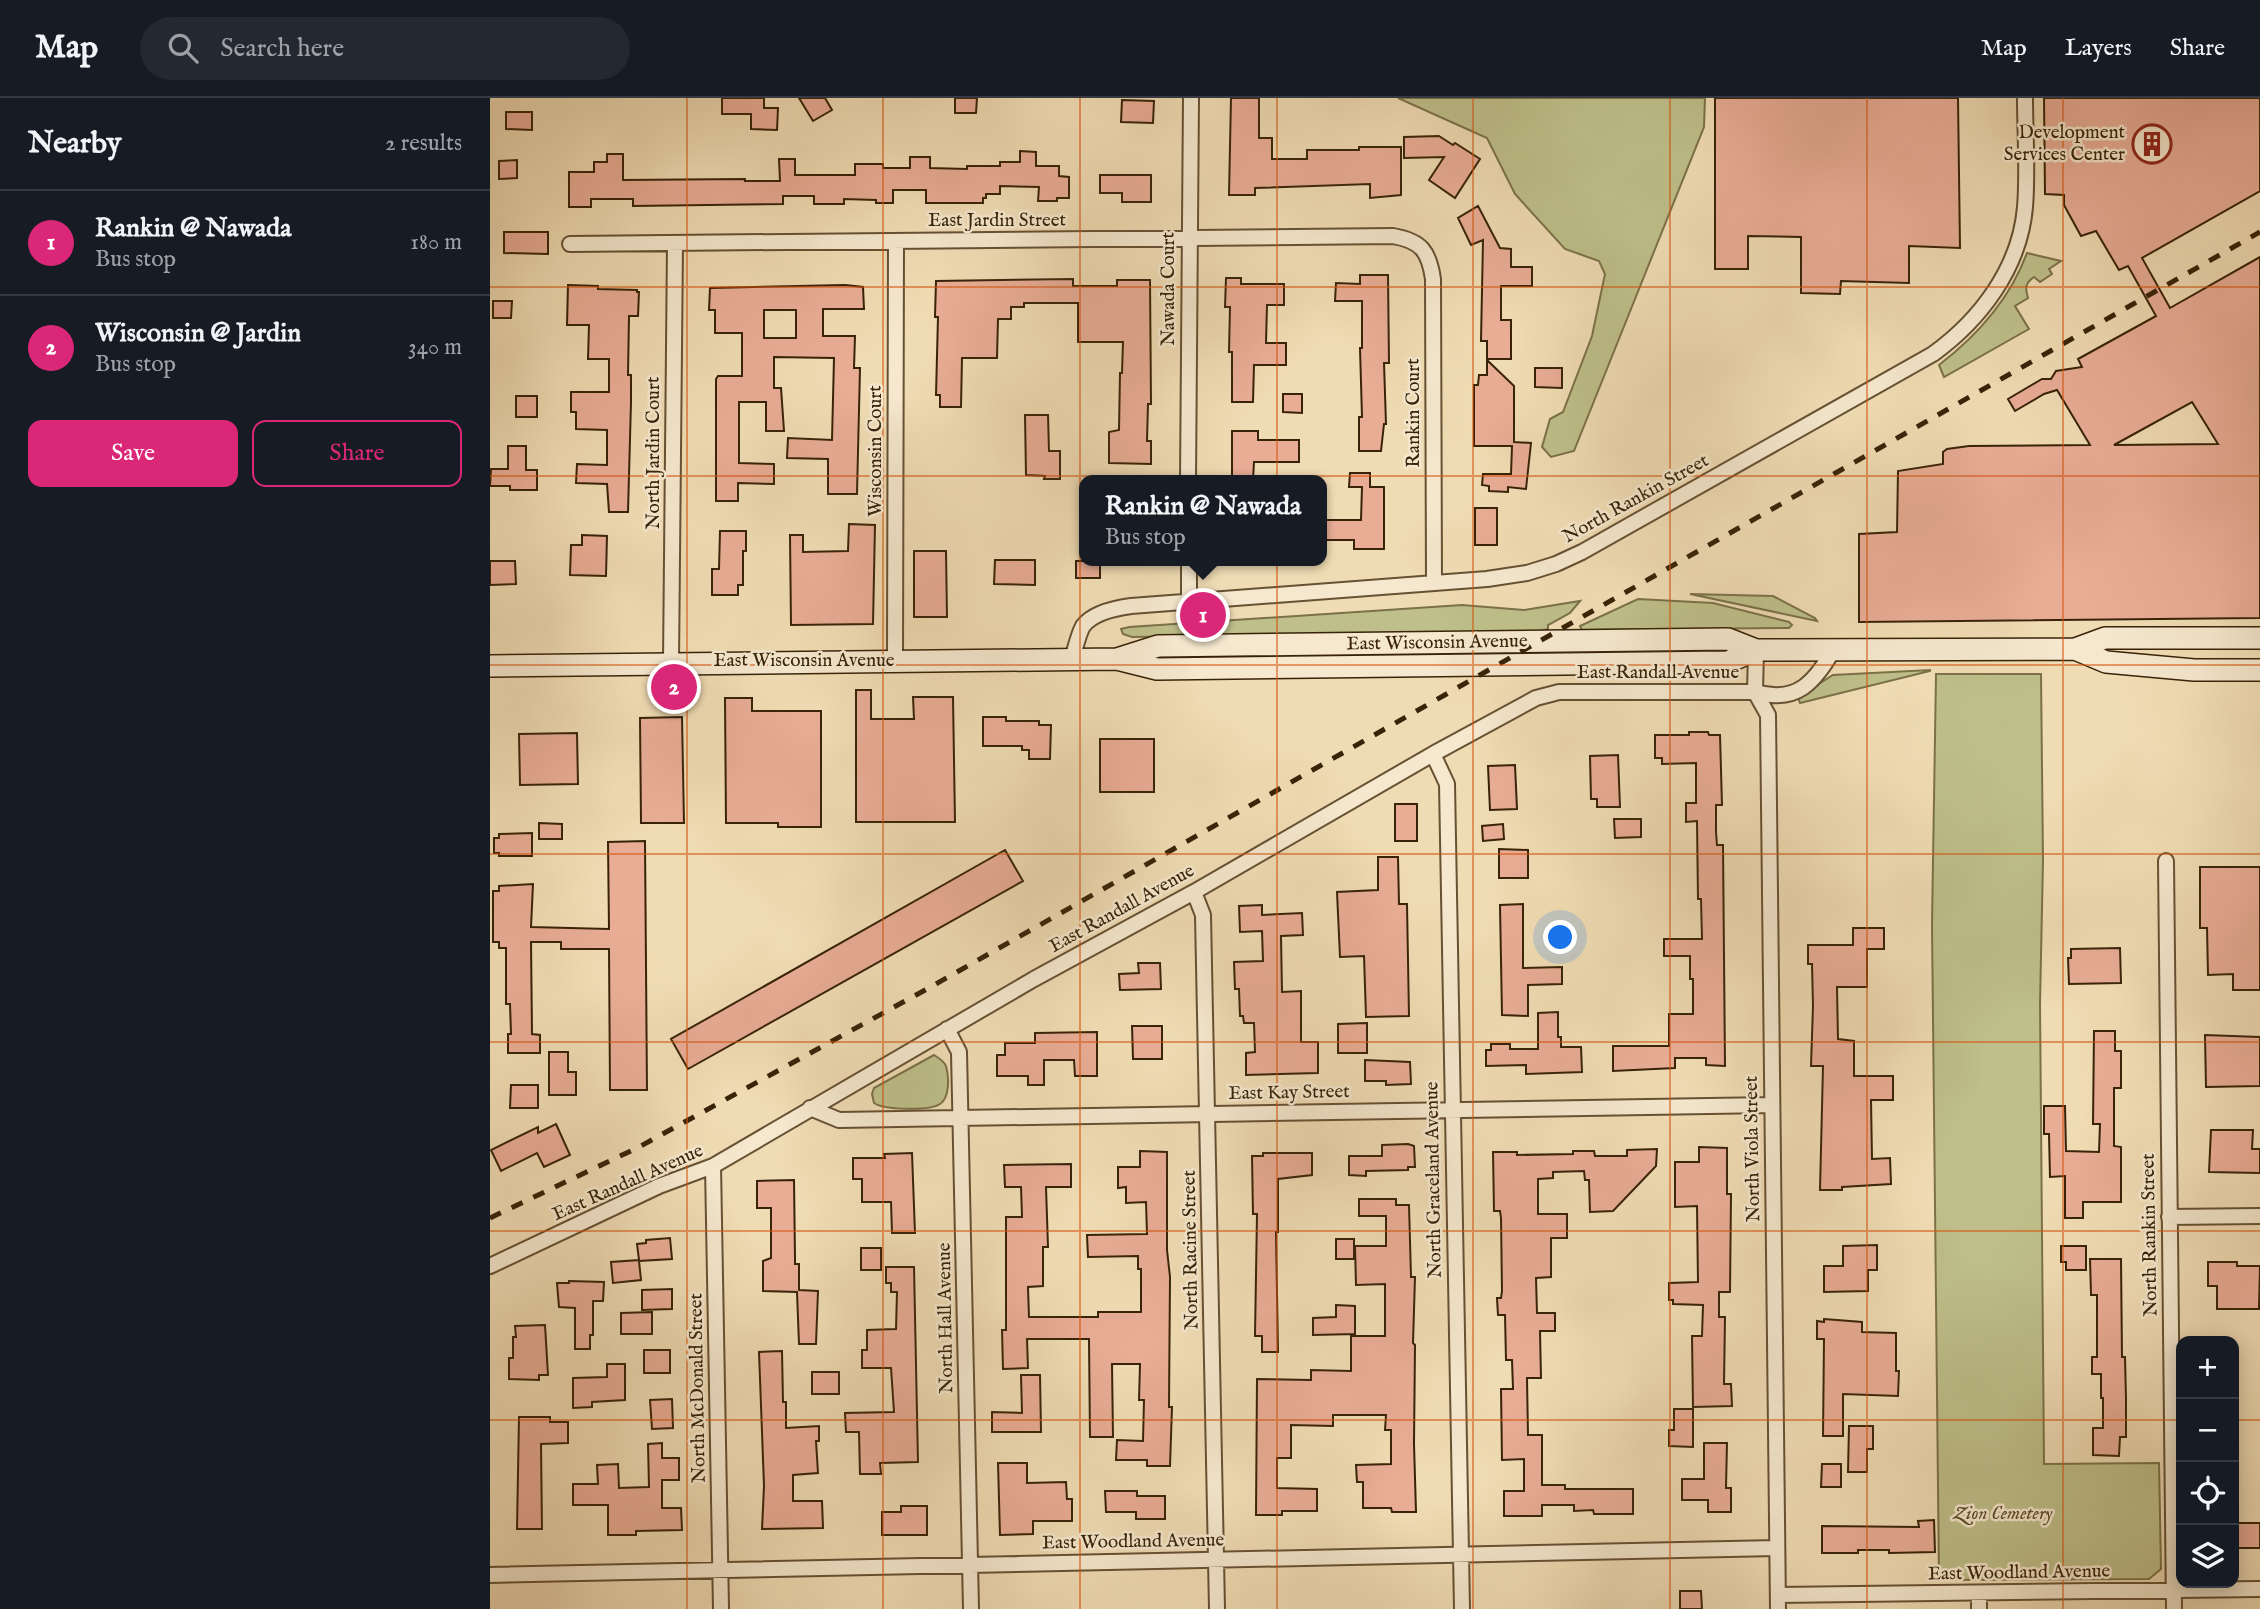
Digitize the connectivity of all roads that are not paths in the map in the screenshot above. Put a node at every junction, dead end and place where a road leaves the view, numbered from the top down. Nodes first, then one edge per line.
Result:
1 (1191, 98) edge
2 (2025, 98) edge
3 (1189, 237) junction
4 (896, 241) junction
5 (570, 244) dead end
6 (675, 244) junction
7 (1421, 247) joint
8 (1188, 475) edge
9 (1189, 566) edge
10 (1434, 582) junction
11 (1189, 601) junction
12 (2260, 639) edge
13 (1834, 649) junction
14 (2075, 649) junction
15 (1756, 650) junction
16 (1072, 659) junction
17 (895, 661) junction
18 (671, 663) junction
19 (2257, 665) edge
20 (490, 666) edge
21 (1755, 692) junction
22 (1793, 693) junction
23 (1768, 715) junction
24 (1433, 754) junction
25 (2165, 861) dead end
26 (1194, 892) junction
27 (947, 1029) junction
28 (1771, 1105) junction
29 (810, 1108) junction
30 (1452, 1110) junction
31 (1208, 1114) junction
32 (961, 1118) junction
33 (713, 1166) junction
34 (2260, 1216) edge
35 (2169, 1217) junction
36 (490, 1266) edge
37 (1777, 1548) junction
38 (1460, 1555) junction
39 (1215, 1560) junction
40 (971, 1564) junction
41 (720, 1570) junction
42 (490, 1575) edge
43 (2260, 1589) edge
44 (2174, 1591) junction
45 (1979, 1593) junction
46 (1778, 1602) edge
47 (721, 1609) edge
48 (971, 1609) edge
49 (1217, 1609) edge
50 (1462, 1609) edge
51 (1979, 1609) edge
52 (2174, 1609) edge

1 - 3 street, Nawada Court
2 - 10 street, North Rankin Street
3 - 4 street, East Jardin Street
3 - 7 street, East Jardin Street
3 - 8 street, Nawada Court
4 - 6 street, East Jardin Street
4 - 17 street, Wisconsin Court
5 - 6 street, East Jardin Street
6 - 18 street, North Jardin Court
7 - 10 street, Rankin Court
9 - 11 street
10 - 11 street, North Rankin Street
11 - 16 street, North Rankin Street
12 - 14 main road, East Wisconsin Avenue
13 - 14 main road, East Wisconsin Avenue
13 - 15 main road, East Wisconsin Avenue
13 - 22 street
14 - 19 main road, East Wisconsin Avenue
15 - 16 main road, East Wisconsin Avenue
15 - 21 street, East Randall Avenue
16 - 17 main road, East Wisconsin Avenue
17 - 18 main road, East Wisconsin Avenue
18 - 20 main road, East Wisconsin Avenue
21 - 22 street
21 - 23 street, North Viola Street
21 - 24 street, East Randall Avenue
22 - 23 street
23 - 28 street, North Viola Street
24 - 26 street, East Randall Avenue
24 - 30 street, North Graceland Avenue
25 - 35 street, North Rankin Street
26 - 27 street, East Randall Avenue
26 - 31 street, North Racine Street
27 - 29 street, East Randall Avenue
27 - 32 street, North Hall Avenue
28 - 30 street, East Kay Street
28 - 37 street, North Viola Street
29 - 32 street, East Kay Street
29 - 33 street, East Randall Avenue
30 - 31 street, East Kay Street
30 - 38 street, North Graceland Avenue
31 - 32 street, East Kay Street
31 - 39 street, North Racine Street
32 - 40 street, North Hall Avenue
33 - 36 street, East Randall Avenue
33 - 41 street, North McDonald Street
34 - 35 street
35 - 44 street, North Rankin Street
37 - 38 street, East Woodland Avenue
37 - 46 street, North Viola Street
38 - 39 street, East Woodland Avenue
38 - 50 street, North Graceland Avenue
39 - 40 street, East Woodland Avenue
39 - 49 street, North Racine Street
40 - 41 street, East Woodland Avenue
40 - 48 street, North Hall Avenue
41 - 42 street, East Woodland Avenue
41 - 47 street, North McDonald Street
43 - 44 street, East Woodland Avenue
44 - 45 street, East Woodland Avenue
44 - 52 street, North Rankin Street
45 - 46 street, East Woodland Avenue
45 - 51 street

